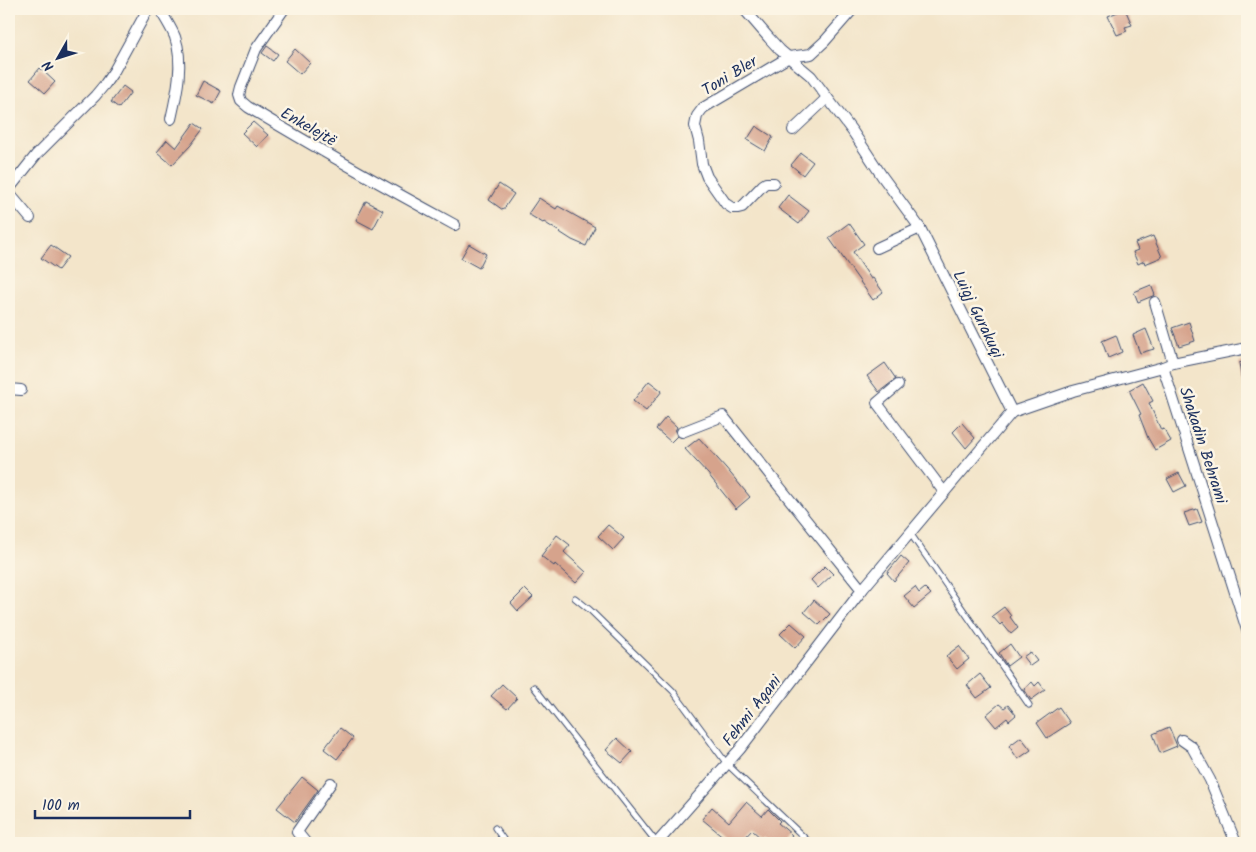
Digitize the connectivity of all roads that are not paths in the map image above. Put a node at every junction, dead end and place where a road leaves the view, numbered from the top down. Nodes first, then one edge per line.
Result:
1 (148, 9) edge
2 (160, 9) edge
3 (284, 9) edge
4 (744, 9) edge
5 (853, 9) edge
6 (811, 54) junction
7 (789, 57) junction
8 (805, 70) junction
9 (827, 98) junction
10 (171, 119) dead end
11 (793, 130) dead end
12 (774, 183) dead end
13 (9, 189) edge
14 (9, 193) edge
15 (30, 218) dead end
16 (455, 225) dead end
17 (920, 228) junction
18 (877, 248) dead end
19 (1155, 302) dead end
20 (1247, 348) edge
21 (1168, 365) junction
22 (898, 385) dead end
23 (9, 389) edge
24 (21, 390) dead end
25 (1012, 412) junction
26 (682, 432) dead end
27 (944, 492) junction
28 (909, 532) junction
29 (862, 590) junction
30 (575, 598) dead end
31 (1247, 630) edge
32 (534, 687) dead end
33 (1028, 705) dead end
34 (1182, 740) dead end
35 (727, 764) junction
36 (331, 783) dead end
37 (495, 828) dead end
38 (306, 843) edge
39 (506, 843) edge
40 (657, 843) edge
41 (810, 843) edge
42 (1236, 843) edge

1 - 13 street
2 - 10 street
3 - 16 street, Enkelejtë
4 - 7 street, Luigj Gurakuqi
5 - 6 street
6 - 7 street, Toni Bler
6 - 8 street
7 - 8 street, Luigj Gurakuqi
7 - 12 street, Toni Bler
8 - 9 street, Luigj Gurakuqi
9 - 11 street
9 - 17 street, Luigj Gurakuqi
14 - 15 street
17 - 18 street
17 - 25 street, Luigj Gurakuqi
19 - 21 street, Shakadin Behrami
20 - 21 street
21 - 25 street
21 - 31 street, Shakadin Behrami
22 - 27 street
23 - 24 street
25 - 27 street, Fehmi Agani
26 - 29 street
27 - 28 street, Fehmi Agani
28 - 29 street, Fehmi Agani
28 - 33 lane
29 - 35 street, Fehmi Agani
30 - 35 lane
32 - 40 lane
34 - 42 street
35 - 40 street, Fehmi Agani
35 - 41 lane
36 - 38 street
37 - 39 lane

